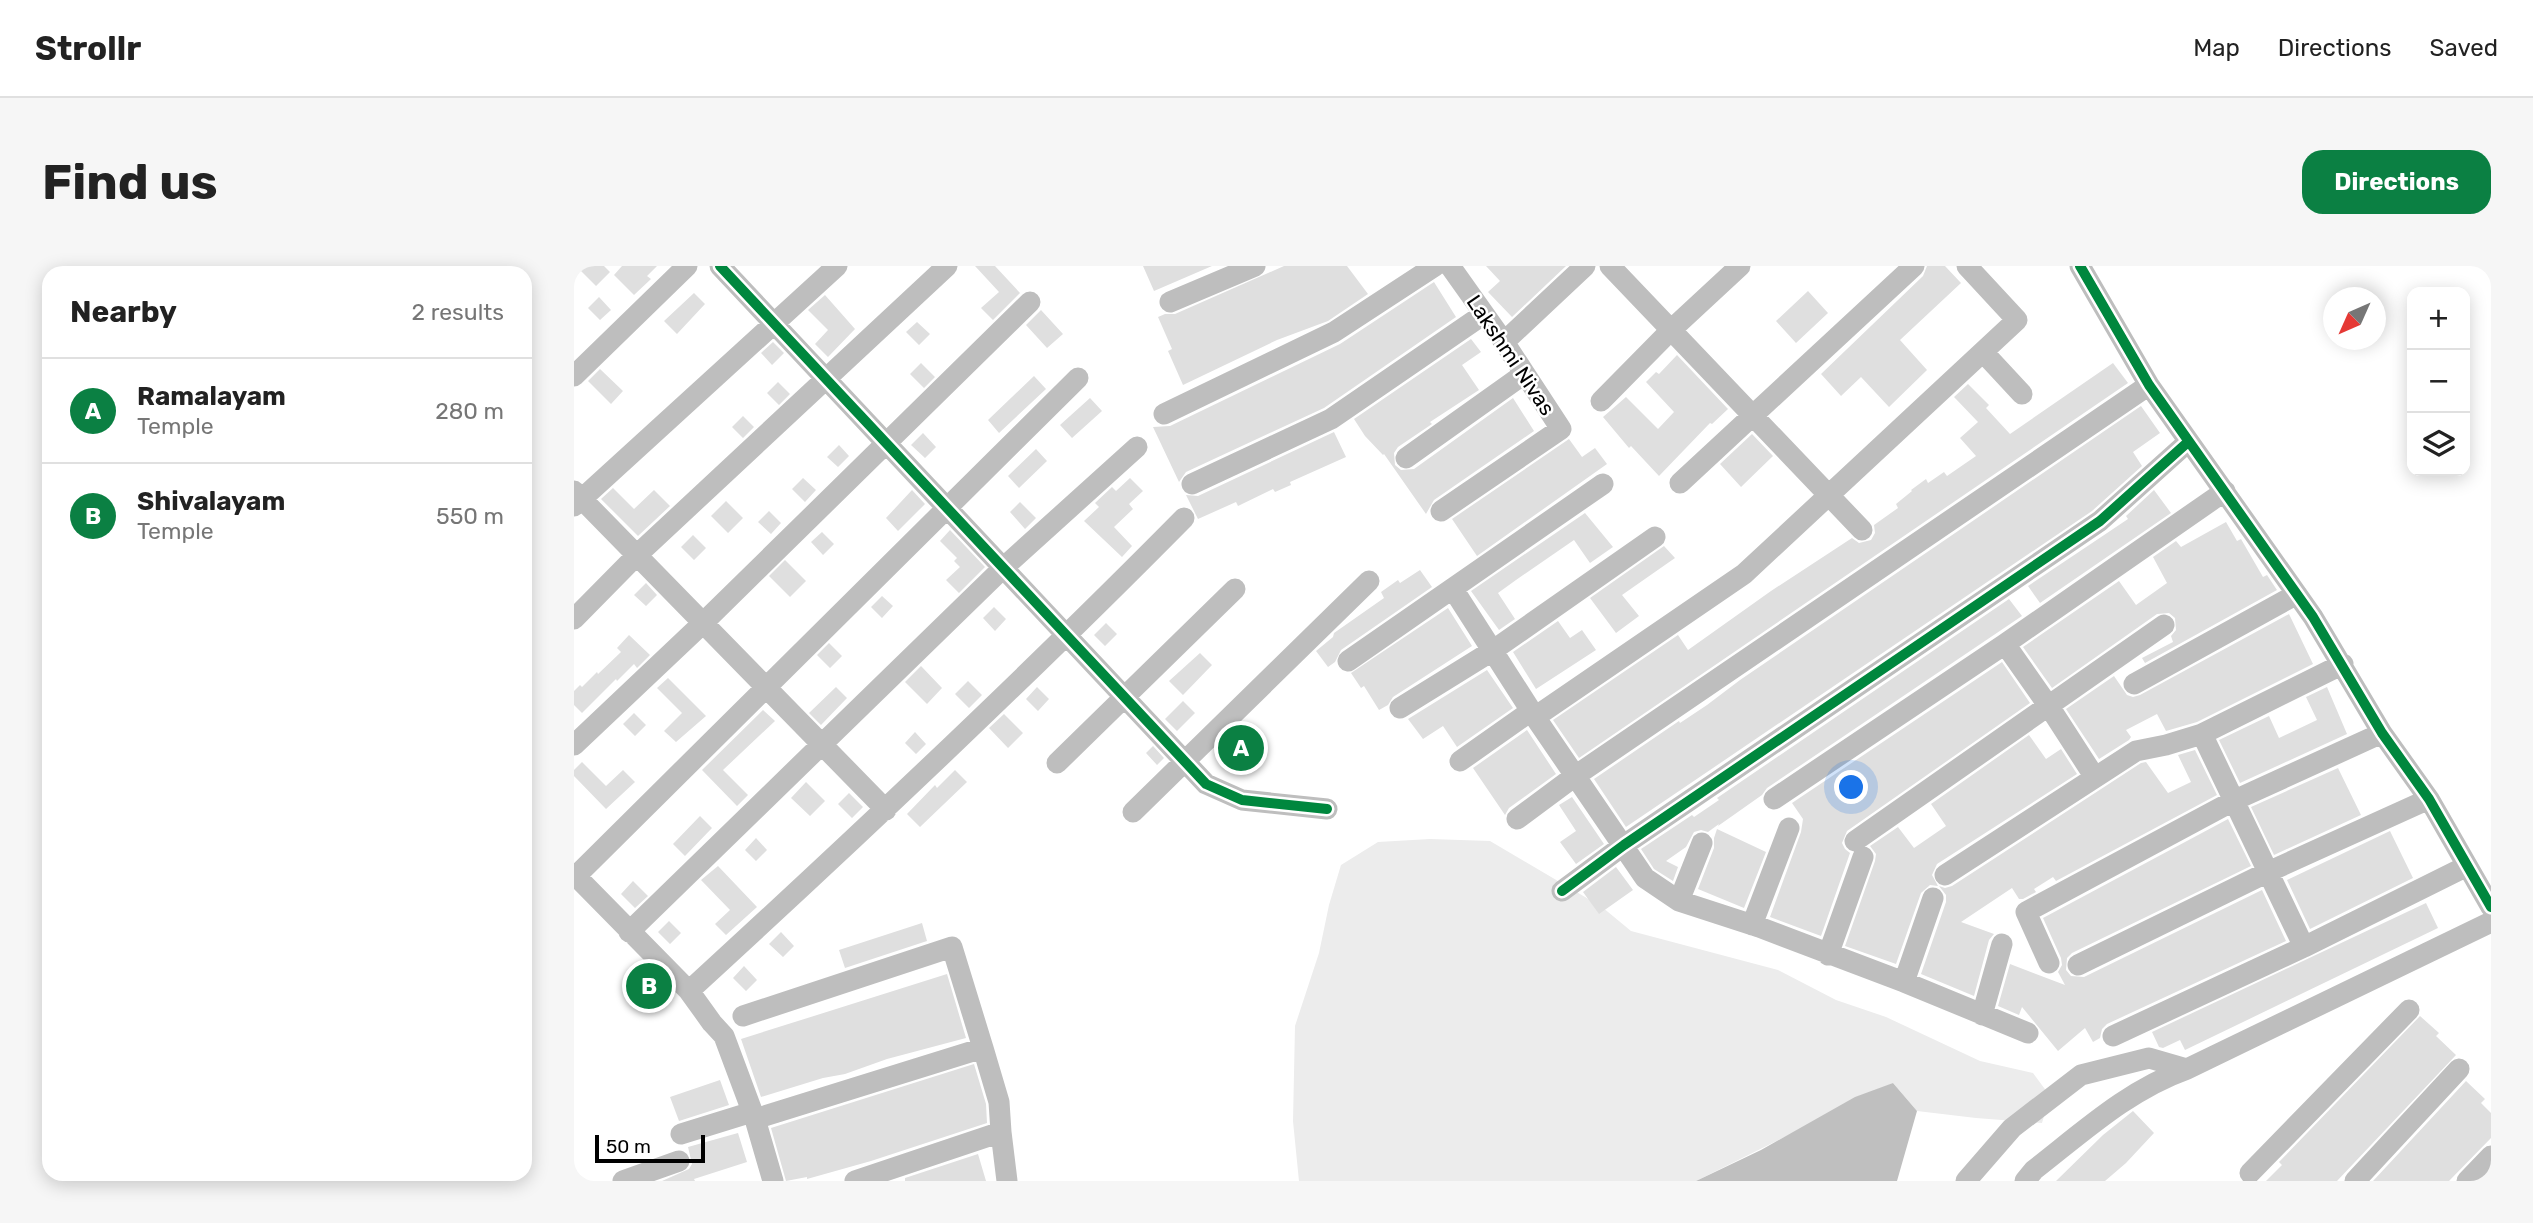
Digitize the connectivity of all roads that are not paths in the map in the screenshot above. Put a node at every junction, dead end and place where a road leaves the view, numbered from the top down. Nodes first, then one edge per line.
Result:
1 (687, 266) edge
2 (720, 266) edge
3 (837, 266) edge
4 (947, 266) edge
5 (1255, 266) edge
6 (1435, 266) edge
7 (1450, 266) edge
8 (1585, 266) edge
9 (1610, 266) edge
10 (1740, 266) edge
11 (1914, 266) edge
12 (1966, 266) edge
13 (2080, 266) edge
14 (1030, 302) dead end
15 (1170, 302) dead end
16 (1484, 314) junction
17 (773, 325) junction
18 (1671, 330) junction
19 (1504, 342) junction
20 (1983, 352) junction
21 (1524, 374) junction
22 (574, 376) edge
23 (1078, 378) dead end
24 (825, 380) junction
25 (2150, 385) junction
26 (2022, 394) dead end
27 (1601, 401) dead end
28 (1164, 414) dead end
29 (1753, 415) junction
30 (2188, 442) junction
31 (886, 444) junction
32 (1137, 447) dead end
33 (1406, 458) dead end
34 (1681, 483) dead end
35 (1192, 484) dead end
36 (1603, 484) dead end
37 (2225, 491) junction
38 (1830, 495) junction
39 (577, 499) edge
40 (945, 507) junction
41 (1441, 511) dead end
42 (1184, 518) dead end
43 (1863, 530) dead end
44 (1655, 537) dead end
45 (637, 555) junction
46 (1003, 568) junction
47 (1369, 581) dead end
48 (1235, 589) dead end
49 (1453, 589) junction
50 (2297, 594) junction
51 (574, 619) edge
52 (703, 623) junction
53 (2164, 625) dead end
54 (1067, 636) junction
55 (2005, 644) junction
56 (1492, 651) junction
57 (1348, 661) dead end
58 (2343, 664) junction
59 (2134, 684) dead end
60 (766, 687) junction
61 (1125, 697) junction
62 (2049, 706) junction
63 (1400, 708) dead end
64 (1533, 714) junction
65 (2382, 733) junction
66 (2202, 734) junction
67 (574, 744) edge
68 (823, 745) junction
69 (1185, 761) junction
70 (1460, 761) dead end
71 (1057, 763) dead end
72 (1575, 776) junction
73 (2094, 776) junction
74 (1774, 799) dead end
75 (2429, 799) junction
76 (2235, 800) junction
77 (1328, 809) dead end
78 (886, 810) junction
79 (1133, 812) dead end
80 (1517, 819) dead end
81 (1789, 828) dead end
82 (1702, 843) dead end
83 (1623, 845) junction
84 (2467, 866) junction
85 (2268, 872) junction
86 (575, 875) edge
87 (1945, 875) dead end
88 (1562, 891) dead end
89 (1933, 898) dead end
90 (1679, 901) junction
91 (2491, 907) edge
92 (2491, 922) edge
93 (1752, 925) junction
94 (629, 932) junction
95 (2002, 944) dead end
96 (2304, 947) junction
97 (1828, 954) junction
98 (2049, 963) dead end
99 (2078, 965) dead end
100 (1903, 982) junction
101 (689, 991) junction
102 (2409, 1010) dead end
103 (1982, 1014) junction
104 (743, 1016) dead end
105 (2028, 1033) dead end
106 (2113, 1036) dead end
107 (983, 1048) junction
108 (2187, 1069) junction
109 (2459, 1069) dead end
110 (753, 1115) junction
111 (1001, 1132) junction
112 (681, 1134) dead end
113 (2491, 1156) edge
114 (679, 1161) dead end
115 (2250, 1178) edge
116 (623, 1181) edge
117 (773, 1181) edge
118 (855, 1181) edge
119 (1007, 1181) edge
120 (1966, 1181) edge
121 (2025, 1181) edge
122 (2355, 1181) edge
123 (2467, 1181) edge

1 - 22 street
2 - 17 street
3 - 17 street
4 - 24 street
5 - 15 street
6 - 28 street
7 - 16 street, Lakshmi Nivas
8 - 19 street
9 - 18 street
10 - 18 street
11 - 29 street
12 - 20 street
13 - 25 street
14 - 31 street
16 - 19 street, Lakshmi Nivas
16 - 35 street
17 - 24 street
17 - 39 street
18 - 27 street
18 - 29 street
19 - 21 street, Lakshmi Nivas
20 - 26 street
20 - 38 street
21 - 33 street
21 - 41 street, Lakshmi Nivas
23 - 40 street
24 - 31 street
24 - 45 street
25 - 30 street
25 - 72 street
29 - 34 street
29 - 38 street
30 - 37 street
30 - 83 street
31 - 40 street
31 - 52 street
32 - 46 street
36 - 49 street
37 - 50 street
37 - 55 street
38 - 43 street
38 - 64 street
39 - 45 street
40 - 46 street
40 - 60 street
42 - 54 street
44 - 56 street
45 - 51 street
45 - 52 street
46 - 54 street
46 - 68 street
47 - 69 street
48 - 61 street
49 - 56 street
49 - 57 street
50 - 58 street
50 - 59 street
52 - 60 street
52 - 67 street
53 - 62 street
54 - 61 street
54 - 78 street
55 - 62 street
55 - 74 street
56 - 63 street
56 - 64 street
58 - 65 street
58 - 66 street
60 - 68 street
60 - 86 street
61 - 69 street
61 - 71 street
62 - 73 street
62 - 97 street
64 - 70 street
64 - 72 street
65 - 75 street
65 - 76 street
66 - 73 street
66 - 76 street
68 - 78 street
68 - 94 street
69 - 77 street
69 - 79 street
72 - 80 street
72 - 83 street
73 - 87 street
75 - 84 street
75 - 85 street
76 - 85 street
76 - 98 street
78 - 101 street
81 - 93 street
82 - 90 street
83 - 88 street
83 - 90 street
84 - 91 street
84 - 96 street
85 - 96 street
85 - 99 street
86 - 94 street
89 - 100 street
90 - 93 street
92 - 108 street
93 - 97 street
94 - 101 street
95 - 103 street
96 - 106 street
97 - 100 street
100 - 103 street
101 - 110 street
102 - 115 street
103 - 105 street
104 - 107 street
107 - 110 street
107 - 111 street
108 - 120 street
108 - 121 street
109 - 122 street
110 - 112 street
110 - 117 street
111 - 118 street
111 - 119 street
113 - 123 street
114 - 116 street

